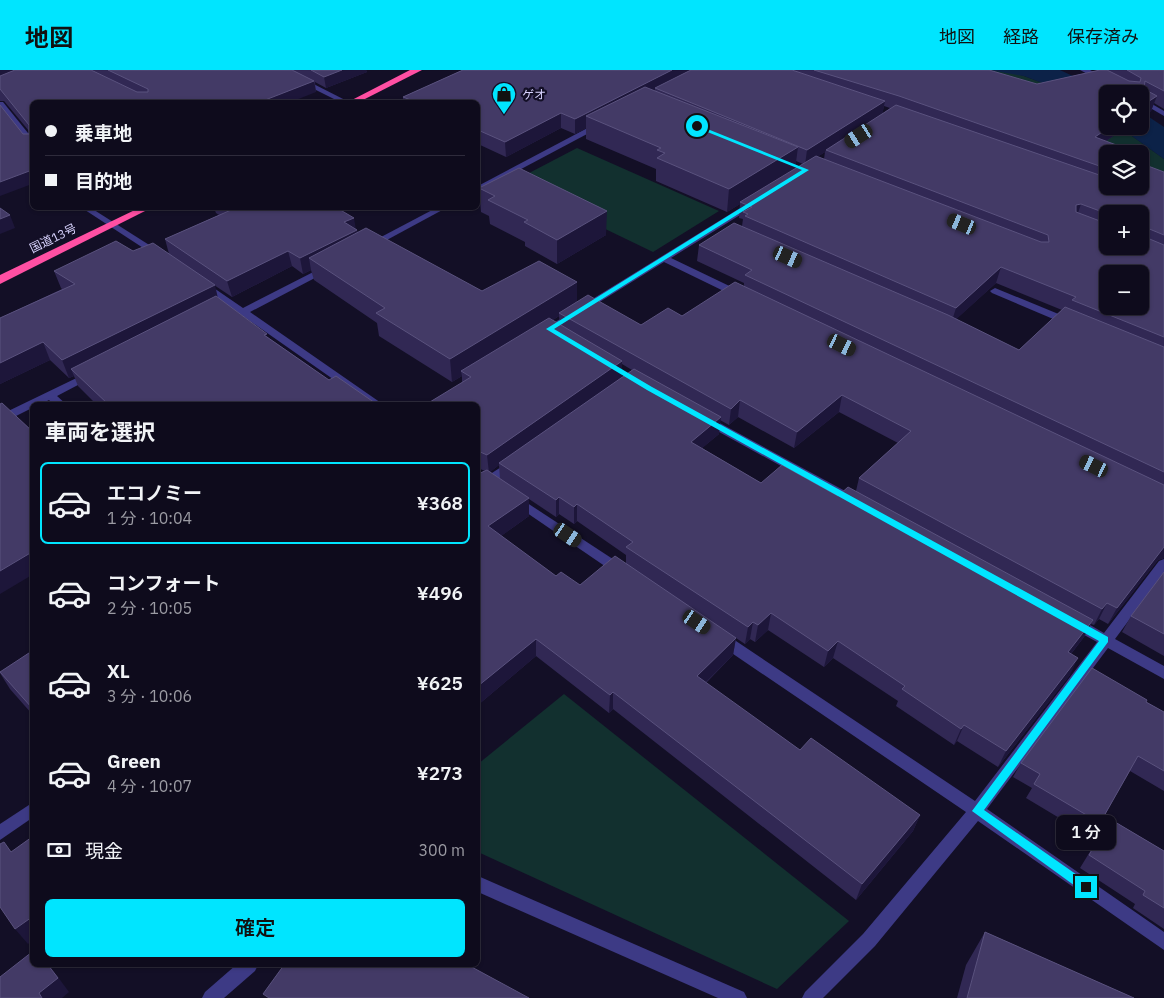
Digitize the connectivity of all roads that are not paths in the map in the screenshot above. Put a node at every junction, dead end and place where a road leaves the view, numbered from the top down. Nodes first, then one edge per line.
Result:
1 (280, 70) edge
2 (416, 70) edge
3 (1084, 70) edge
4 (1113, 85) edge
5 (341, 100) edge
6 (358, 100) edge
7 (0, 104) edge
8 (1149, 105) edge
9 (1164, 114) edge
10 (609, 120) edge
11 (30, 141) edge
12 (480, 188) edge
13 (766, 195) edge
14 (89, 210) edge
15 (142, 210) edge
16 (438, 210) edge
17 (113, 224) junction
18 (364, 248) edge
19 (663, 258) junction
20 (166, 259) edge
21 (338, 262) edge
22 (0, 280) edge
23 (198, 282) edge
24 (995, 291) edge
25 (753, 302) edge
26 (230, 304) junction
27 (215, 311) edge
28 (242, 312) junction
29 (1081, 327) edge
30 (532, 339) edge
31 (102, 368) edge
32 (50, 395) junction
33 (36, 402) edge
34 (58, 402) edge
35 (374, 402) edge
36 (30, 405) edge
37 (692, 412) edge
38 (0, 420) edge
39 (520, 458) edge
40 (481, 481) edge
41 (861, 505) edge
42 (1164, 564) edge
43 (632, 578) edge
44 (1061, 616) edge
45 (714, 633) edge
46 (1105, 640) junction
47 (1164, 674) edge
48 (30, 811) edge
49 (977, 811) junction
50 (0, 833) edge
51 (480, 885) edge
52 (1164, 942) edge
53 (246, 967) edge
54 (211, 998) edge
55 (738, 998) edge
56 (811, 998) edge

1 - 5 street
2 - 6 highway
3 - 4 street
7 - 11 street
8 - 9 street
10 - 12 street
13 - 19 street
14 - 17 street
15 - 17 highway, 国道13号
16 - 18 street
17 - 20 street
17 - 22 highway, 国道13号
19 - 25 street
19 - 30 street
21 - 28 street
23 - 26 street
24 - 29 street
26 - 27 street
26 - 28 street
28 - 35 street
31 - 32 street
32 - 33 street
32 - 34 street
36 - 38 street
37 - 41 street
39 - 40 street
40 - 43 street
42 - 46 street
44 - 46 street
45 - 49 street
46 - 47 street
46 - 49 street
48 - 50 street
49 - 52 street
49 - 56 street
51 - 55 street
53 - 54 street

